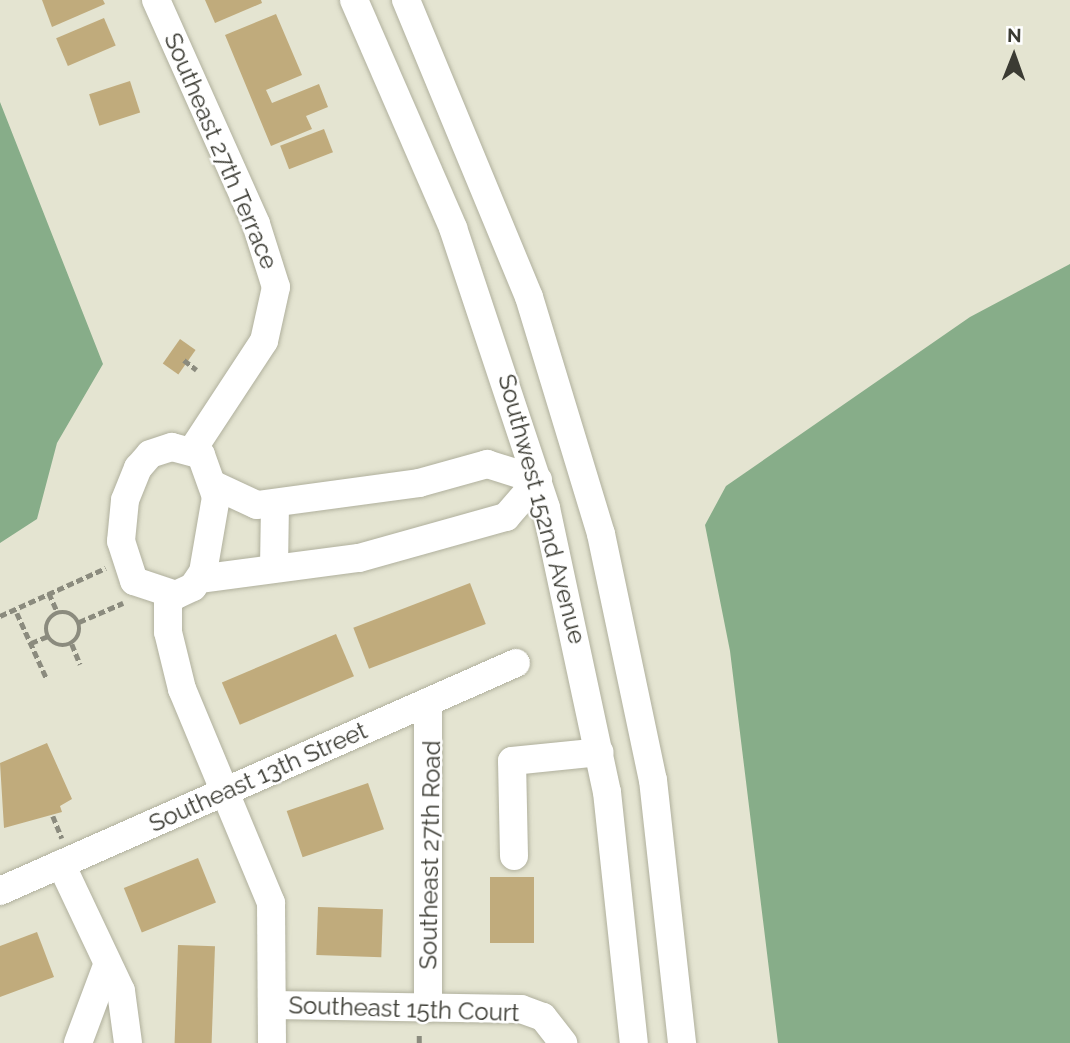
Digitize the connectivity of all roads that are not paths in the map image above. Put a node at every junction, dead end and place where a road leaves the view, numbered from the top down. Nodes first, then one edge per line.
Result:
1 (156, 0) edge
2 (354, 0) edge
3 (406, 0) edge
4 (193, 449) junction
5 (584, 469) junction
6 (538, 480) junction
7 (216, 486) junction
8 (275, 504) junction
9 (274, 568) junction
10 (199, 579) junction
11 (168, 595) junction
12 (516, 663) dead end
13 (428, 702) junction
14 (600, 752) junction
15 (224, 792) junction
16 (62, 851) junction
17 (514, 856) dead end
18 (0, 891) edge
19 (106, 968) junction
20 (273, 1005) junction
21 (424, 1021) junction
22 (78, 1043) edge
23 (128, 1043) edge
24 (272, 1043) edge
25 (563, 1043) edge
26 (634, 1043) edge
27 (682, 1043) edge

1 - 4 street, Southeast 27th Terrace
2 - 6 street, Southwest 152nd Avenue
3 - 5 street, Southwest 152nd Avenue
4 - 7 street
4 - 11 street
5 - 6 street
5 - 27 street, Southwest 152nd Avenue
6 - 8 street
6 - 9 street
6 - 14 street, Southwest 152nd Avenue
7 - 8 street
7 - 10 street
8 - 9 street
9 - 10 street
10 - 11 street
11 - 15 street
12 - 13 street, Southeast 13th Street
13 - 15 street, Southeast 13th Street
13 - 21 street, Southeast 27th Road
14 - 17 street
14 - 26 street, Southwest 152nd Avenue
15 - 16 street, Southeast 13th Street
15 - 20 street
16 - 18 street, Southeast 13th Street
16 - 19 street
19 - 22 street
19 - 23 street
20 - 21 street, Southeast 15th Court
20 - 24 street
21 - 25 street, Southeast 15th Court

